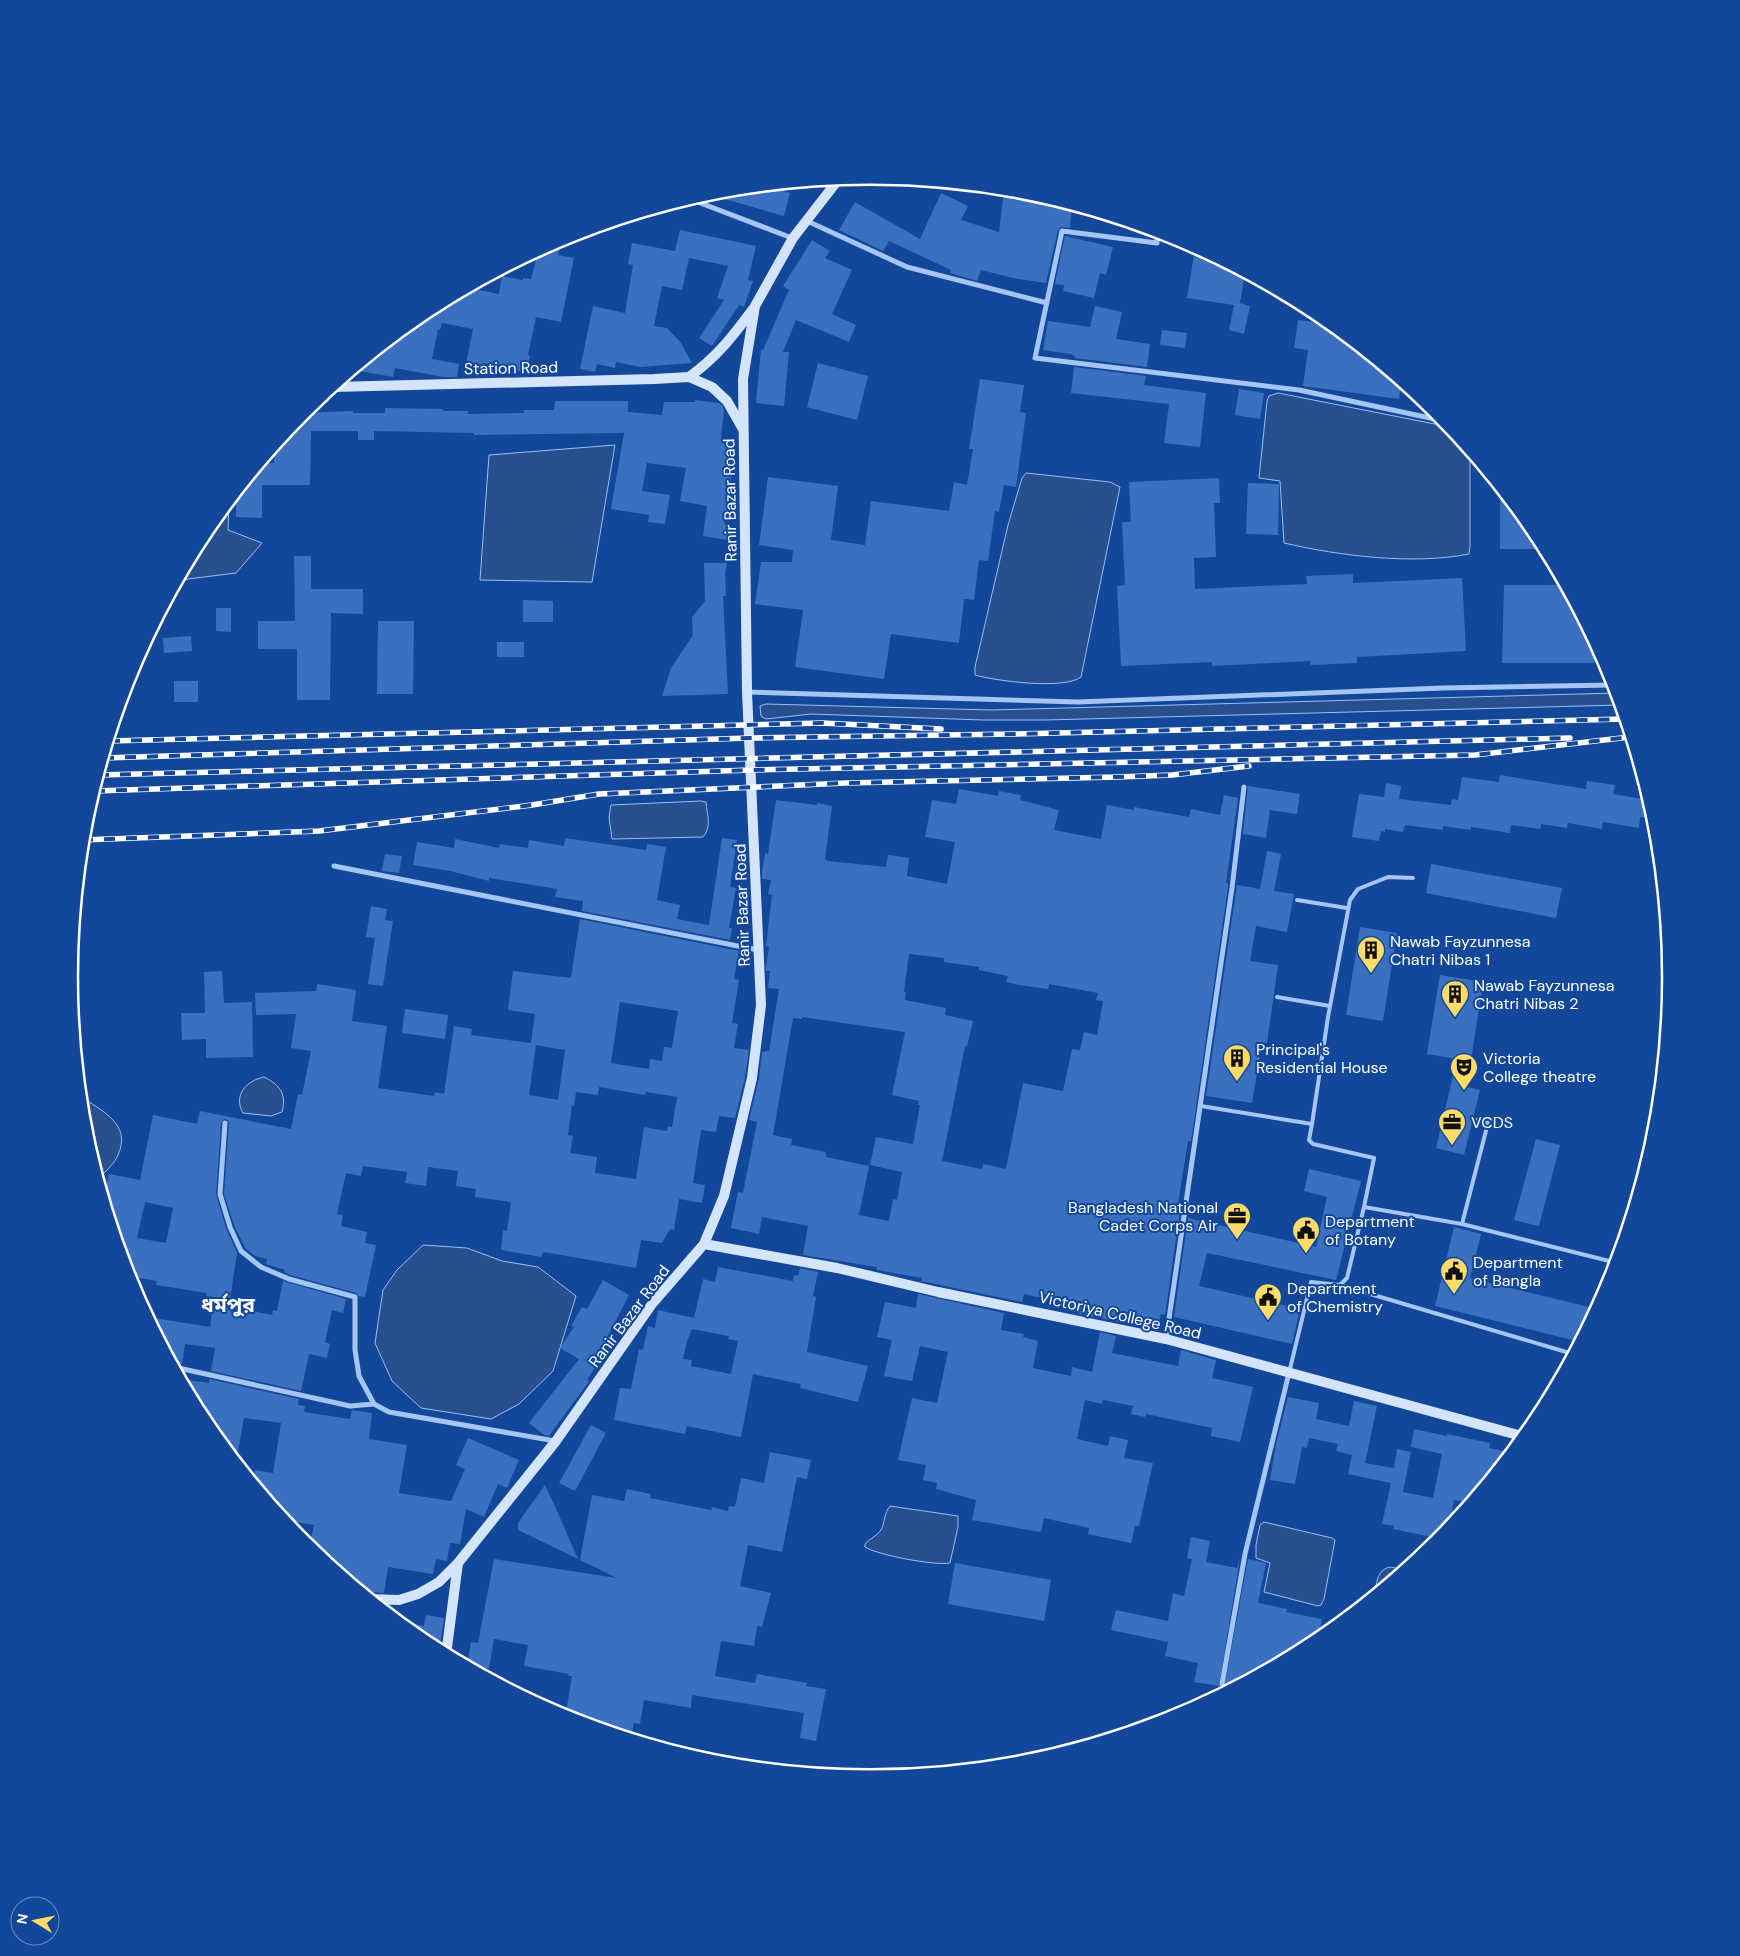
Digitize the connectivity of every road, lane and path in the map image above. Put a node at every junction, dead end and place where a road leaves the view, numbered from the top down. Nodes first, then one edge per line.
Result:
1 (833, 186) edge
2 (703, 204) edge
3 (806, 221) junction
4 (793, 238) junction
5 (1156, 240) edge
6 (1046, 303) junction
7 (755, 306) junction
8 (689, 376) junction
9 (342, 387) edge
10 (1430, 418) edge
11 (744, 431) junction
12 (1606, 685) edge
13 (747, 692) junction
14 (1244, 787) dead end
15 (334, 866) dead end
16 (1413, 878) dead end
17 (1297, 900) dead end
18 (1347, 908) junction
19 (759, 951) junction
20 (1277, 997) dead end
21 (1330, 1006) junction
22 (1201, 1106) junction
23 (1477, 1120) dead end
24 (225, 1123) dead end
25 (1312, 1124) junction
26 (1364, 1207) junction
27 (1462, 1224) junction
28 (704, 1244) junction
29 (1610, 1261) edge
30 (1340, 1285) junction
31 (1166, 1339) junction
32 (1568, 1353) edge
33 (181, 1369) edge
34 (1289, 1372) junction
35 (374, 1404) junction
36 (1517, 1435) edge
37 (556, 1441) junction
38 (458, 1563) junction
39 (378, 1599) edge
40 (447, 1647) edge
41 (1222, 1684) dead end

1 - 3 main road, Ranir Bazar Road
2 - 4 street
3 - 4 main road, Ranir Bazar Road
3 - 6 street
4 - 7 main road, Ranir Bazar Road
5 - 6 street
6 - 10 street
7 - 8 main road
7 - 11 main road, Ranir Bazar Road
8 - 9 main road, Station Road
8 - 11 main road
11 - 13 main road, Ranir Bazar Road
12 - 13 street
13 - 19 main road, Ranir Bazar Road
14 - 22 street
15 - 19 street
16 - 18 lane
17 - 18 lane
18 - 21 lane
19 - 28 main road, Ranir Bazar Road
20 - 21 lane
21 - 25 lane
22 - 25 lane
22 - 31 street
23 - 27 lane
24 - 35 street
25 - 26 lane
26 - 27 lane
26 - 30 lane
27 - 29 lane
28 - 31 main road, Victoriya College Road
28 - 37 main road, Ranir Bazar Road
30 - 32 lane
30 - 34 lane
31 - 34 main road, Victoriya College Road
33 - 35 street
34 - 36 main road, Victoriya College Road
34 - 41 street
35 - 37 street
37 - 38 main road, Ranir Bazar Road
38 - 39 main road, Ranir Bazar Road
38 - 40 main road

